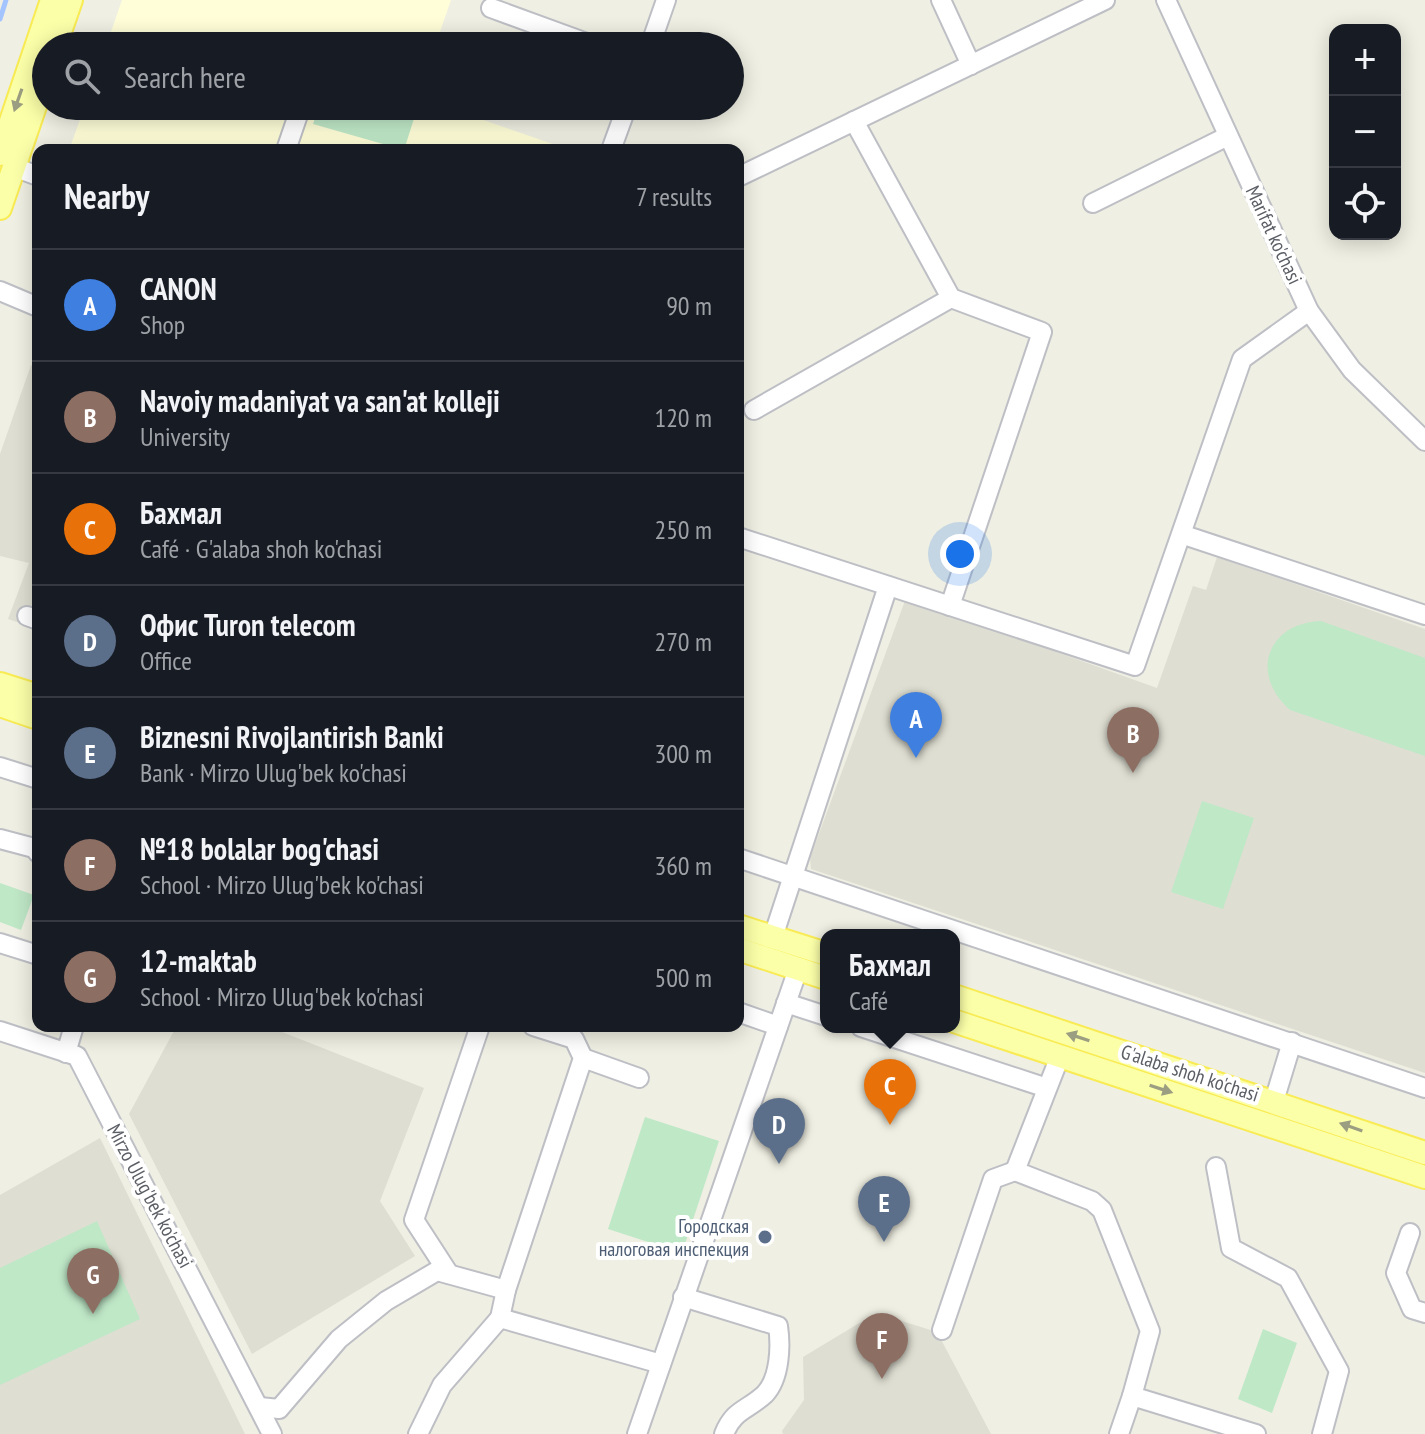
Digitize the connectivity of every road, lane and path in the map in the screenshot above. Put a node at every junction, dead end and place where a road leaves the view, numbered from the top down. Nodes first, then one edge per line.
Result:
1 (52, 0) edge
2 (71, 0) edge
3 (666, 0) edge
4 (941, 0) edge
5 (1105, 0) edge
6 (1166, 0) edge
7 (491, 8) dead end
8 (43, 32) edge
9 (60, 32) edge
10 (557, 32) edge
11 (655, 32) edge
12 (971, 65) junction
13 (32, 71) edge
14 (32, 105) edge
15 (296, 120) edge
16 (622, 120) edge
17 (854, 121) junction
18 (1228, 136) junction
19 (288, 144) edge
20 (613, 144) edge
21 (7, 160) edge
22 (32, 173) edge
23 (744, 174) edge
24 (1093, 203) dead end
25 (0, 208) edge
26 (0, 291) edge
27 (951, 298) junction
28 (32, 304) edge
29 (1309, 311) junction
30 (754, 410) dead end
31 (1425, 441) edge
32 (1184, 535) junction
33 (744, 539) edge
34 (888, 586) junction
35 (950, 606) junction
36 (1425, 615) edge
37 (0, 684) edge
38 (32, 694) edge
39 (0, 705) edge
40 (32, 716) edge
41 (0, 767) edge
42 (32, 777) edge
43 (0, 839) edge
44 (32, 847) edge
45 (744, 860) edge
46 (792, 876) junction
47 (744, 928) edge
48 (952, 929) edge
49 (960, 932) edge
50 (773, 937) junction
51 (0, 943) edge
52 (744, 951) edge
53 (820, 952) edge
54 (32, 953) edge
55 (798, 969) junction
56 (820, 976) edge
57 (960, 998) edge
58 (786, 1003) junction
59 (744, 1014) edge
60 (820, 1014) edge
61 (960, 1023) edge
62 (778, 1026) junction
63 (0, 1031) edge
64 (72, 1032) edge
65 (478, 1032) edge
66 (552, 1032) edge
67 (879, 1033) edge
68 (1292, 1042) junction
69 (66, 1053) junction
70 (1060, 1056) junction
71 (583, 1058) junction
72 (639, 1078) dead end
73 (1047, 1088) junction
74 (1425, 1088) edge
75 (1274, 1101) junction
76 (1425, 1153) edge
77 (1216, 1167) dead end
78 (1015, 1171) junction
79 (1425, 1177) edge
80 (1410, 1233) dead end
81 (449, 1274) junction
82 (506, 1290) junction
83 (683, 1297) junction
84 (1425, 1313) edge
85 (500, 1318) junction
86 (942, 1330) dead end
87 (661, 1364) junction
88 (1132, 1396) junction
89 (260, 1407) junction
90 (1206, 1427) edge
91 (272, 1434) edge
92 (418, 1434) edge
93 (637, 1434) edge
94 (724, 1434) edge
95 (1119, 1434) edge
96 (1256, 1434) edge
97 (1322, 1434) edge

1 -> 8 main road
2 - 9 main road
3 - 11 street
4 - 12 street
5 - 12 street
6 - 18 street, Marifat ko'chasi
7 - 10 street
12 - 17 street
13 -> 21 main road
14 - 21 main road
15 - 19 street
16 - 20 street
17 - 23 street
17 - 27 street
18 - 24 street
18 - 29 street, Marifat ko'chasi
21 - 22 street
21 - 25 main road
26 - 28 street
27 - 30 street
27 - 35 street
29 - 31 street, Marifat ko'chasi
29 - 32 street
32 - 35 street
32 - 36 street
33 - 34 street
34 - 35 street
34 - 46 street
37 - 38 main road
39 - 40 main road
41 - 42 street
43 - 44 street
45 - 46 street
46 - 48 street
46 - 50 street
47 - 50 main road
49 - 68 street
50 - 53 main road
51 - 54 street
52 - 55 main road
55 - 56 main road
55 - 58 street
75 -> 57 main road, G'alaba shoh ko'chasi
58 - 60 street
58 - 62 street
59 - 62 street
61 - 70 main road, G'alaba shoh ko'chasi
62 - 83 street
63 - 69 street
64 - 69 street
65 - 81 street
66 - 71 street
67 - 73 street
68 - 74 street
68 - 75 street
69 - 89 street, Mirzo Ulug'bek ko'chasi
70 - 73 street
70 -> 79 main road, G'alaba shoh ko'chasi
71 - 72 street
71 - 82 street
73 - 78 street
76 -> 75 main road, G'alaba shoh ko'chasi
77 - 97 street
78 - 86 street
78 - 88 street
80 - 84 street
81 - 82 street
81 - 89 street
82 - 85 street
83 - 87 street
83 - 94 street
85 - 87 street
85 - 92 street
87 - 93 street
88 - 90 street
88 - 95 street
89 - 91 street, Mirzo Ulug'bek ko'chasi
90 - 96 street

